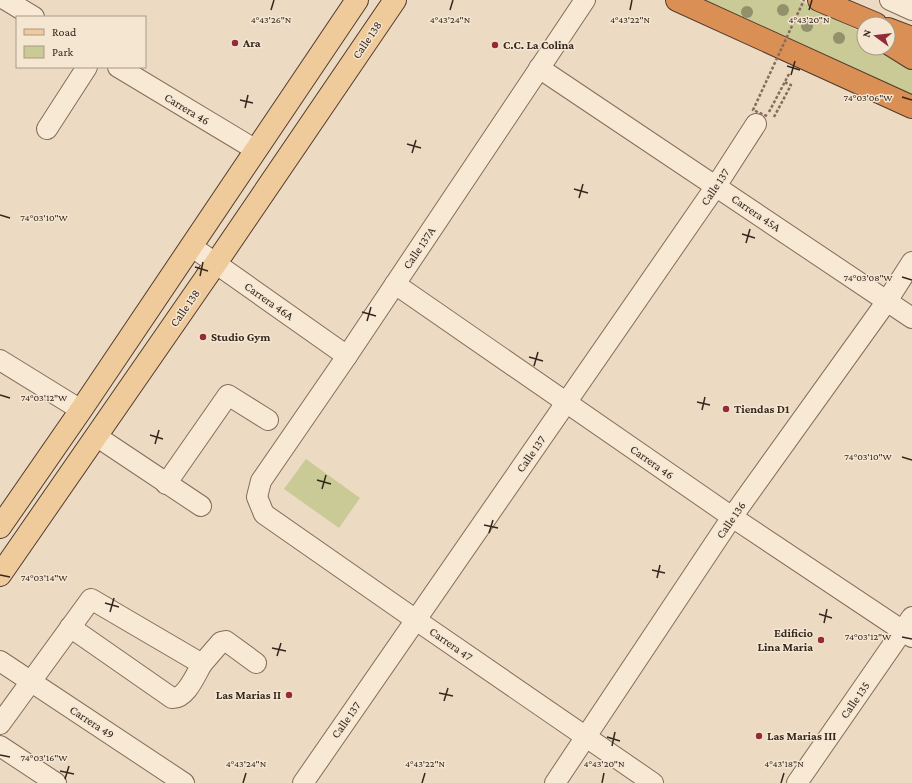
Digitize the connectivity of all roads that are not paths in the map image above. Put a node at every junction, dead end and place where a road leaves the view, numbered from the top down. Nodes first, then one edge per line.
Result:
1 (6, 0) edge
2 (357, 0) edge
3 (394, 0) edge
4 (585, 0) edge
5 (677, 0) edge
6 (819, 0) edge
7 (890, 0) edge
8 (912, 10) edge
9 (32, 16) edge
10 (857, 16) edge
11 (856, 23) edge
12 (896, 32) edge
13 (912, 38) edge
14 (896, 48) edge
15 (912, 58) edge
16 (86, 68) edge
17 (120, 68) edge
18 (539, 68) junction
19 (912, 108) edge
20 (756, 124) road end
21 (47, 129) dead end
22 (256, 150) junction
23 (716, 186) junction
24 (191, 246) junction
25 (912, 262) edge
26 (216, 263) junction
27 (395, 284) junction
28 (887, 301) junction
29 (912, 318) edge
30 (347, 356) junction
31 (0, 360) edge
32 (566, 402) junction
33 (81, 410) junction
34 (268, 420) dead end
35 (96, 436) junction
36 (166, 484) junction
37 (256, 497) joint
38 (201, 506) dead end
39 (732, 517) junction
40 (0, 527) edge
41 (0, 575) edge
42 (416, 620) junction
43 (70, 627) junction
44 (909, 628) edge
45 (0, 661) edge
46 (256, 663) dead end
47 (202, 664) junction
48 (31, 682) junction
49 (0, 724) edge
50 (586, 737) junction
51 (0, 746) edge
52 (56, 783) edge
53 (184, 783) edge
54 (303, 783) edge
55 (555, 783) edge
56 (653, 783) edge
57 (797, 783) edge

1 - 9 street
2 - 22 main road
3 - 26 main road, Calle 138
4 - 18 street, Calle 137A
5 - 19 highway
6 - 10 highway
6 - 11 highway
7 - 8 street
12 - 13 highway
14 - 15 highway
16 - 21 street
17 - 22 street, Carrera 46
18 - 23 street, Carrera 45A
18 - 27 street, Calle 137A
20 - 23 street, Calle 137
22 - 24 main road
23 - 28 street, Carrera 45A
23 - 32 street, Calle 137
24 - 26 street, Carrera 46A
24 - 33 main road
25 - 28 street, Calle 136
26 - 30 street, Carrera 46A
26 - 35 main road, Calle 138
27 - 30 street, Calle 137A
27 - 32 street, Carrera 46
28 - 29 street, Carrera 45A
28 - 39 street, Calle 136
30 - 37 street, Calle 137A
31 - 33 street
32 - 39 street, Carrera 46
32 - 42 street, Calle 137
33 - 40 main road
34 - 36 street
35 - 36 street
35 - 41 main road, Calle 138
36 - 38 street
37 - 42 street, Carrera 47
39 - 44 street, Carrera 46
39 - 50 street, Calle 136
42 - 50 street, Carrera 47
42 - 54 street, Calle 137
43 - 47 street
43 - 47 street
43 - 48 street
44 - 57 street, Calle 135
45 - 48 street, Carrera 49
46 - 47 street
48 - 49 street
48 - 53 street, Carrera 49
50 - 55 street, Calle 136
50 - 56 street, Carrera 47
51 - 52 street

